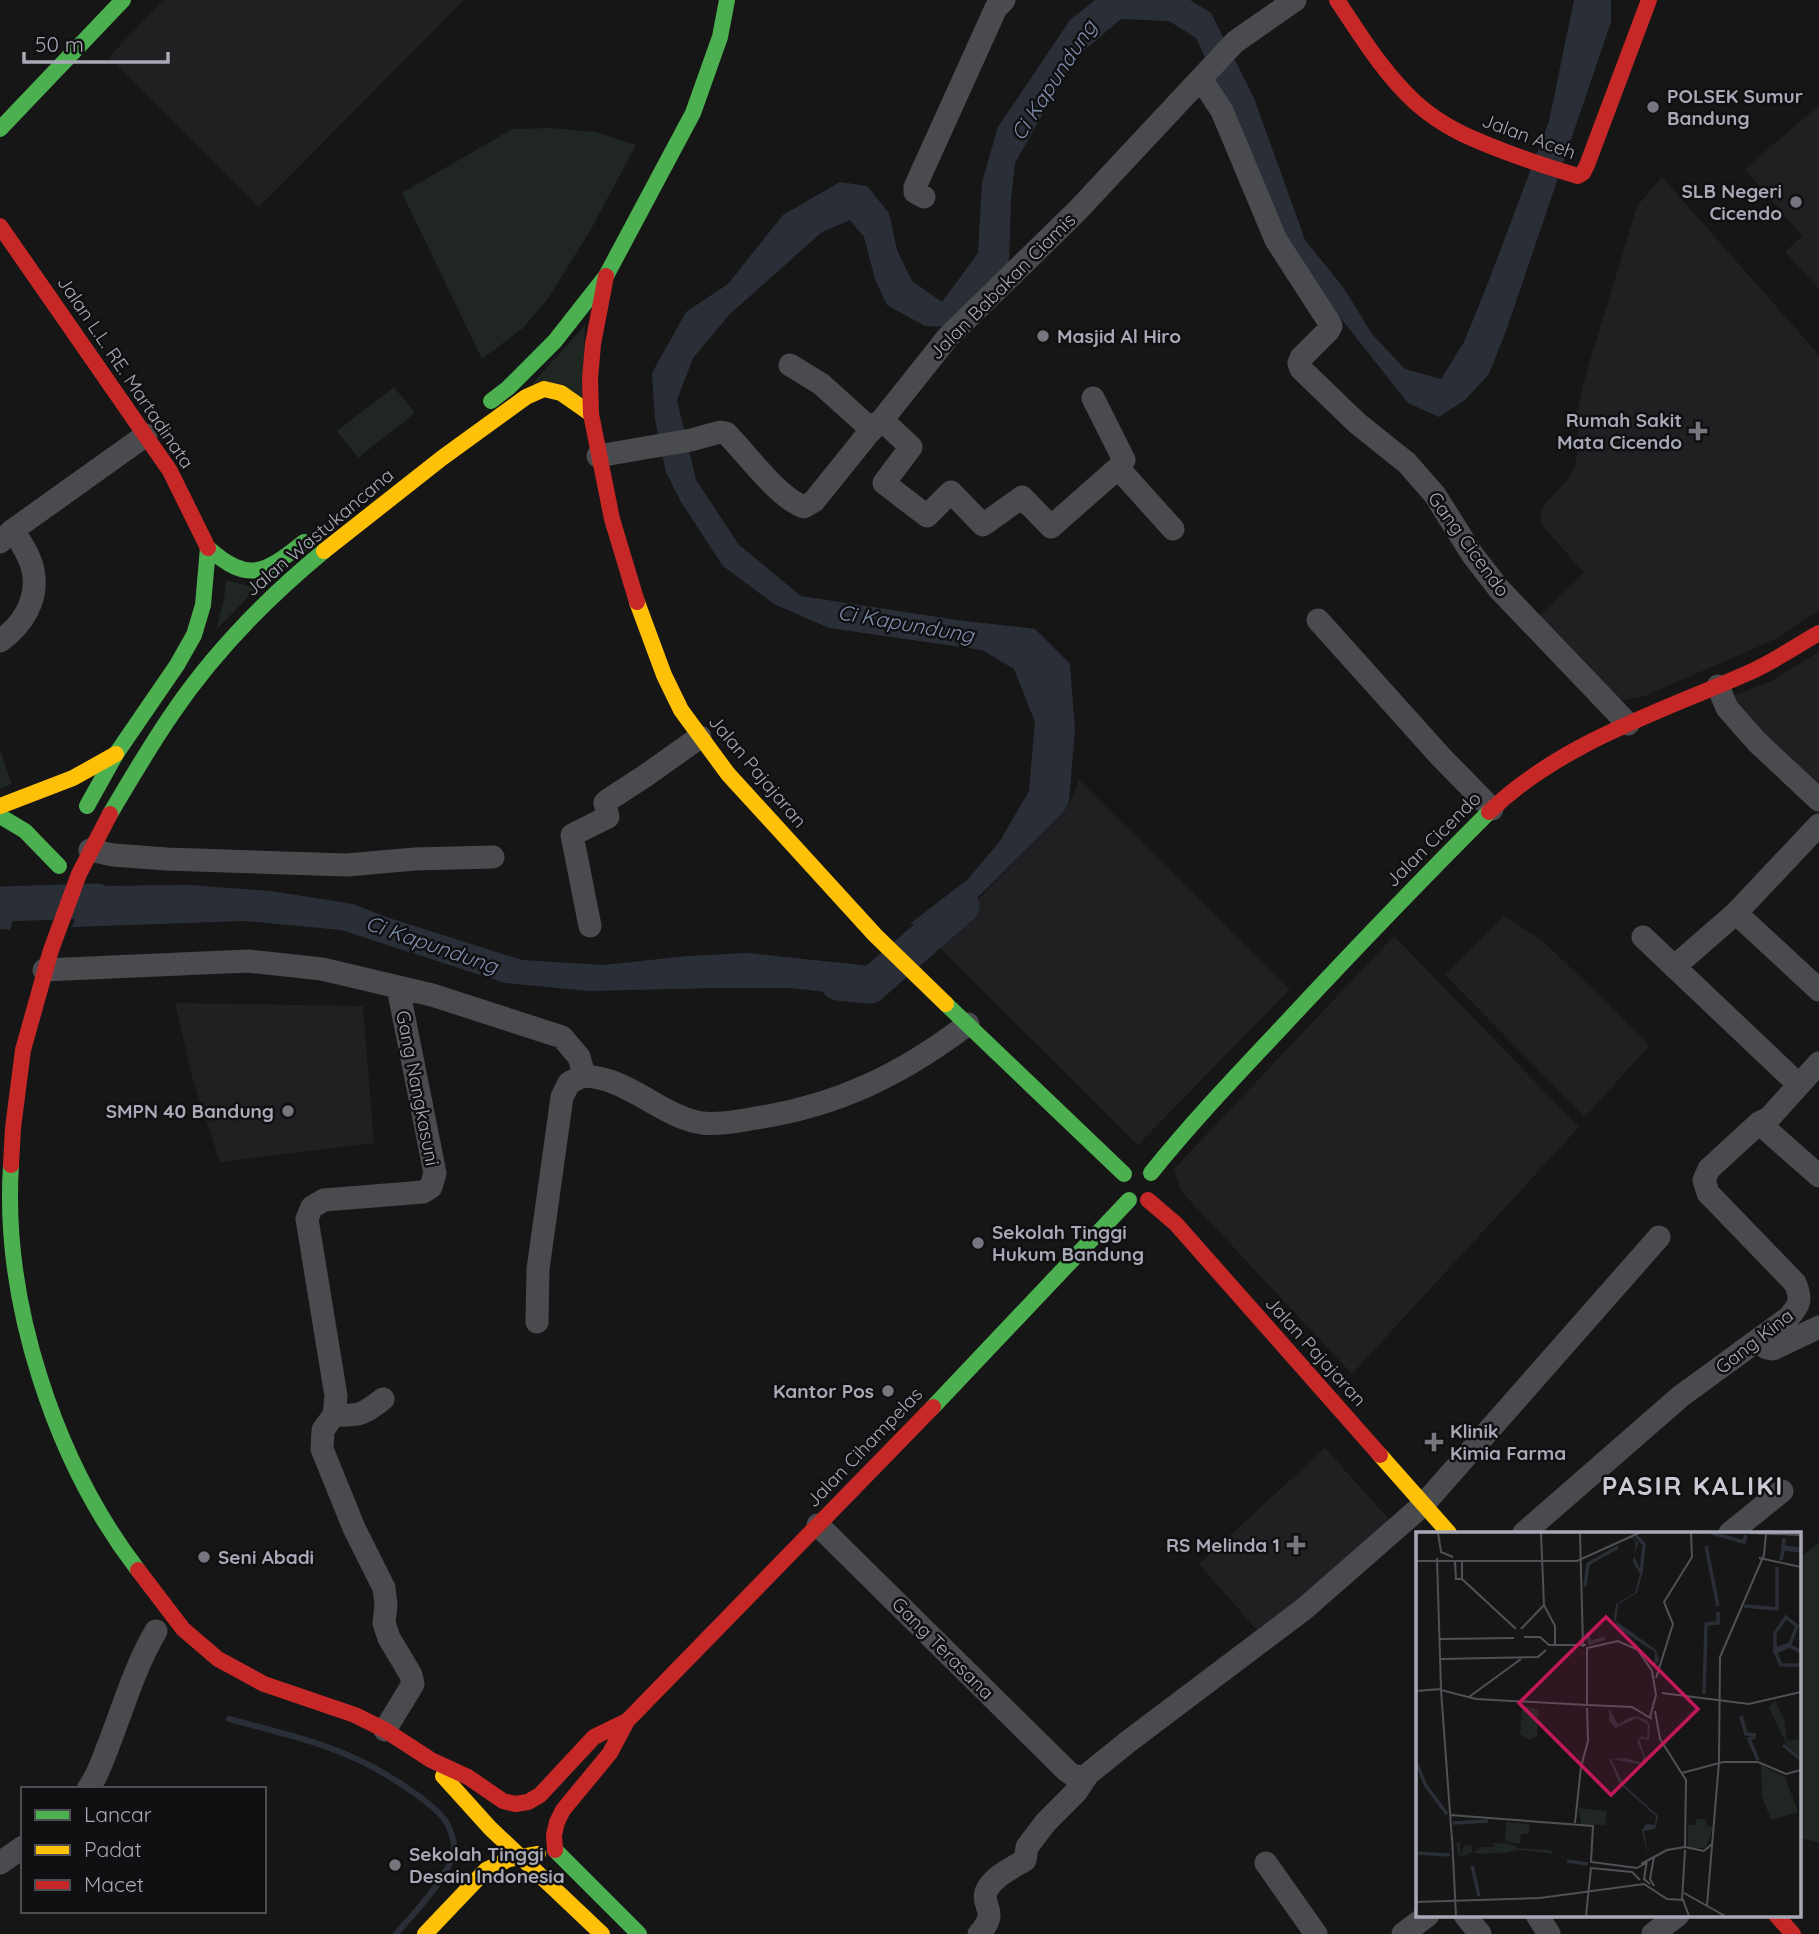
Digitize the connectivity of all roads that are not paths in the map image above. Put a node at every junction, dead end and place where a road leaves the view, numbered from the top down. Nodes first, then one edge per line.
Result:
1 (123, 0) edge
2 (726, 0) edge
3 (1004, 0) edge
4 (1295, 0) edge
5 (1336, 0) edge
6 (1649, 0) edge
7 (1203, 78) junction
8 (0, 129) edge
9 (925, 197) dead end
10 (0, 226) edge
11 (606, 276) junction
12 (790, 365) dead end
13 (1093, 398) dead end
14 (477, 411) dead end
15 (591, 414) junction
16 (877, 425) junction
17 (146, 435) junction
18 (446, 435) dead end
19 (598, 456) junction
20 (415, 460) dead end
21 (1118, 468) junction
22 (1174, 529) dead end
23 (318, 531) dead end
24 (7, 536) edge
25 (208, 548) junction
26 (1318, 620) dead end
27 (1819, 633) edge
28 (0, 641) edge
29 (1718, 686) junction
30 (153, 700) junction
31 (173, 713) junction
32 (1628, 723) junction
33 (700, 737) junction
34 (116, 754) junction
35 (1819, 800) edge
36 (0, 806) edge
37 (1492, 809) junction
38 (0, 816) edge
39 (80, 820) dead end
40 (1819, 825) edge
41 (90, 850) junction
42 (493, 857) dead end
43 (58, 869) dead end
44 (1736, 913) junction
45 (590, 926) dead end
46 (1643, 937) dead end
47 (48, 960) junction
48 (1674, 967) junction
49 (398, 988) junction
50 (1819, 990) edge
51 (968, 1024) junction
52 (1819, 1063) edge
53 (584, 1075) junction
54 (1799, 1085) junction
55 (1759, 1123) junction
56 (1151, 1173) junction
57 (1124, 1174) junction
58 (1819, 1176) edge
59 (1129, 1200) junction
60 (1148, 1200) junction
61 (6, 1224) edge
62 (1659, 1237) dead end
63 (537, 1322) dead end
64 (1819, 1327) edge
65 (1757, 1341) junction
66 (383, 1399) dead end
67 (332, 1416) junction
68 (1782, 1491) dead end
69 (1424, 1504) junction
70 (818, 1525) junction
71 (1448, 1532) edge
72 (1525, 1532) edge
73 (1731, 1532) edge
74 (158, 1632) dead end
75 (627, 1721) junction
76 (332, 1723) dead end
77 (385, 1730) junction
78 (431, 1760) junction
79 (1077, 1774) junction
80 (89, 1787) edge
81 (540, 1795) joint
82 (490, 1828) junction
83 (21, 1848) edge
84 (555, 1850) junction
85 (521, 1857) junction
86 (0, 1863) edge
87 (1266, 1863) dead end
88 (486, 1870) junction
89 (1427, 1916) edge
90 (1466, 1916) edge
91 (1538, 1916) edge
92 (1677, 1916) edge
93 (1777, 1916) edge
94 (425, 1934) edge
95 (602, 1934) edge
96 (639, 1934) edge
97 (979, 1934) edge
98 (1316, 1934) edge
99 (1403, 1934) edge
100 (1480, 1934) edge
101 (1549, 1934) edge
102 (1653, 1934) edge
103 (1793, 1934) edge

1 - 8 main road
2 - 11 main road
3 - 9 street
4 - 7 street, Jalan Babakan Ciamis
5 - 6 main road, Jalan Aceh
7 - 16 street, Jalan Babakan Ciamis
7 - 32 street, Gang Cicendo
10 - 17 main road, Jalan L.L. RE. Martadinata
11 - 14 main road
11 - 15 main road, Jalan Pajajaran
12 - 16 street
13 - 21 street
15 - 19 main road, Jalan Pajajaran
15 - 31 main road, Jalan Wastukancana
16 - 19 street, Jalan Babakan Ciamis
16 - 21 street
17 - 24 street
17 - 25 main road, Jalan L.L. RE. Martadinata
18 - 20 main road, Jalan Wastukancana
19 - 33 main road, Jalan Pajajaran
21 - 22 street
23 - 25 main road, Jalan Wastukancana
24 - 28 street
25 - 30 main road
26 - 37 street
27 - 29 main road, Jalan Cicendo
29 - 32 main road, Jalan Cicendo
29 - 35 street
30 - 31 main road
30 - 34 main road
31 - 41 main road, Jalan Wastukancana
32 - 37 main road, Jalan Cicendo
33 - 45 street
33 - 51 main road, Jalan Pajajaran
34 - 36 main road
34 - 39 main road
37 - 56 main road, Jalan Cicendo
38 - 43 main road
40 - 44 street
41 - 42 street
41 - 47 main road, Jalan Wastukancana
44 - 48 street
44 - 50 street
46 - 48 street
47 - 49 street
47 - 61 main road, Jalan Wastukancana
48 - 54 street
49 - 53 street
49 - 67 street, Gang Nangkasuni
51 - 53 street
51 - 57 main road, Jalan Pajajaran
52 - 54 street
53 - 63 street
54 - 55 street
55 - 58 street
55 - 65 street, Gang Kina
56 - 57 main road
56 - 60 main road
57 - 59 main road
59 - 60 main road
59 - 70 main road, Jalan Cihampelas
60 - 69 main road, Jalan Pajajaran
61 - 77 main road, Jalan Wastukancana
62 - 69 street
64 - 65 street
65 - 72 street, Gang Kina
66 - 67 street
67 - 77 street
68 - 73 street
69 - 71 main road, Jalan Pajajaran
69 - 79 street
70 - 75 main road, Jalan Cihampelas
70 - 79 street, Gang Terasana
74 - 80 street
75 - 81 main road, Jalan Cihampelas
75 - 84 main road, Jalan Cihampelas
76 - 77 main road, Jalan Wastukancana
77 - 78 main road, Jalan Wastukancana
78 - 81 main road, Jalan Wastukancana
78 - 82 main road, Jalan Wastukancana
79 - 97 street
82 - 85 main road, Jalan Wastukancana
82 - 88 main road
83 - 86 street
84 - 85 main road
84 - 96 main road
85 - 88 main road
85 - 95 main road, Jalan Wastukancana
87 - 98 street
88 - 94 main road
89 - 99 street
90 - 100 street
91 - 101 street
92 - 102 street
93 - 103 main road

